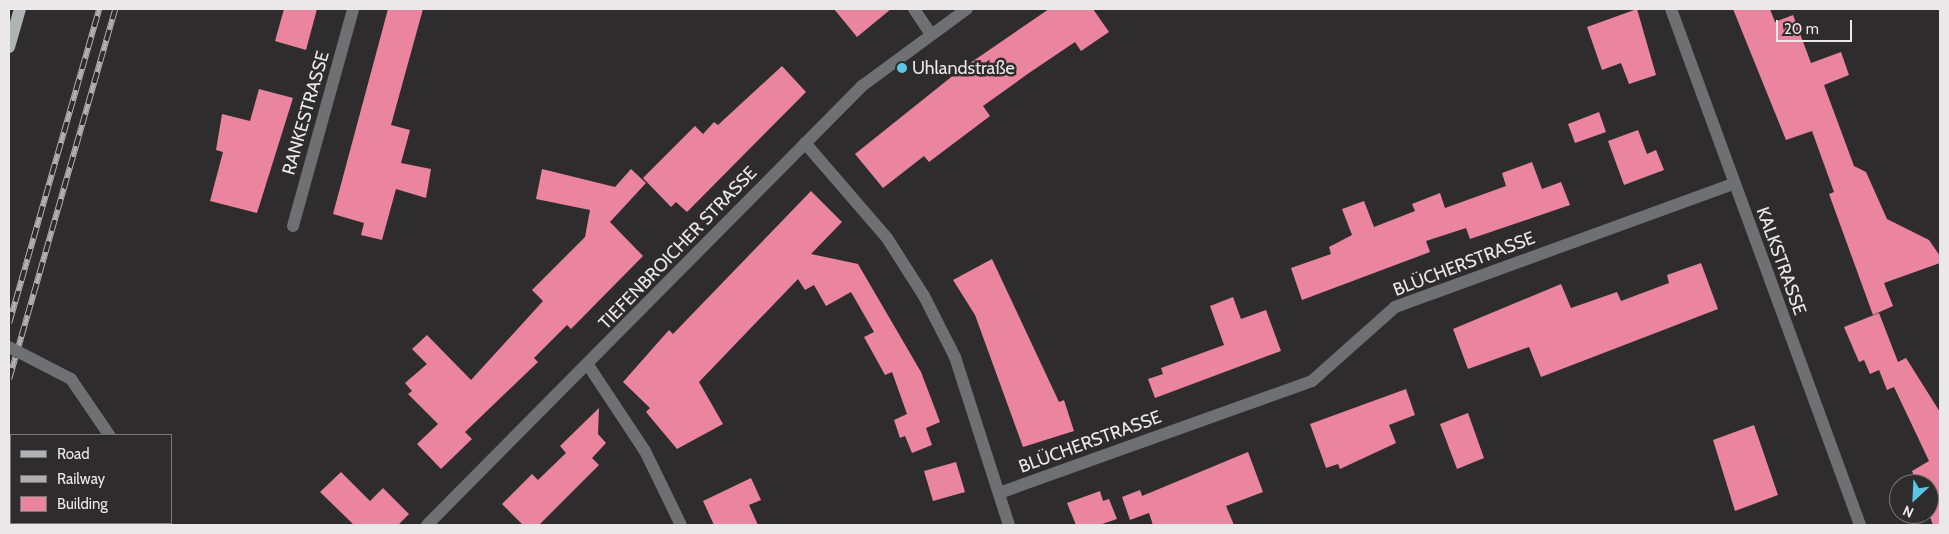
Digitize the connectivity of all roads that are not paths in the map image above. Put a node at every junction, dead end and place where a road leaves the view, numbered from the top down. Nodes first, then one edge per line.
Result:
1 (17, 9) edge
2 (353, 9) edge
3 (914, 9) edge
4 (967, 9) edge
5 (1671, 9) edge
6 (930, 34) junction
7 (9, 47) edge
8 (805, 143) junction
9 (1733, 184) junction
10 (293, 226) dead end
11 (9, 347) edge
12 (588, 366) junction
13 (108, 434) edge
14 (1002, 492) junction
15 (427, 525) edge
16 (682, 525) edge
17 (1009, 525) edge
18 (1860, 525) edge

1 - 7 main road
2 - 10 street, RANKESTRASSE
3 - 6 street
4 - 6 street, TIEFENBROICHER STRASSE
5 - 9 street, KALKSTRASSE
6 - 8 street, TIEFENBROICHER STRASSE
8 - 12 street, TIEFENBROICHER STRASSE
8 - 14 street
9 - 14 street, BLÜCHERSTRASSE
9 - 18 street, KALKSTRASSE
11 - 13 street, bridge
12 - 15 street, TIEFENBROICHER STRASSE
12 - 16 street
14 - 17 street

